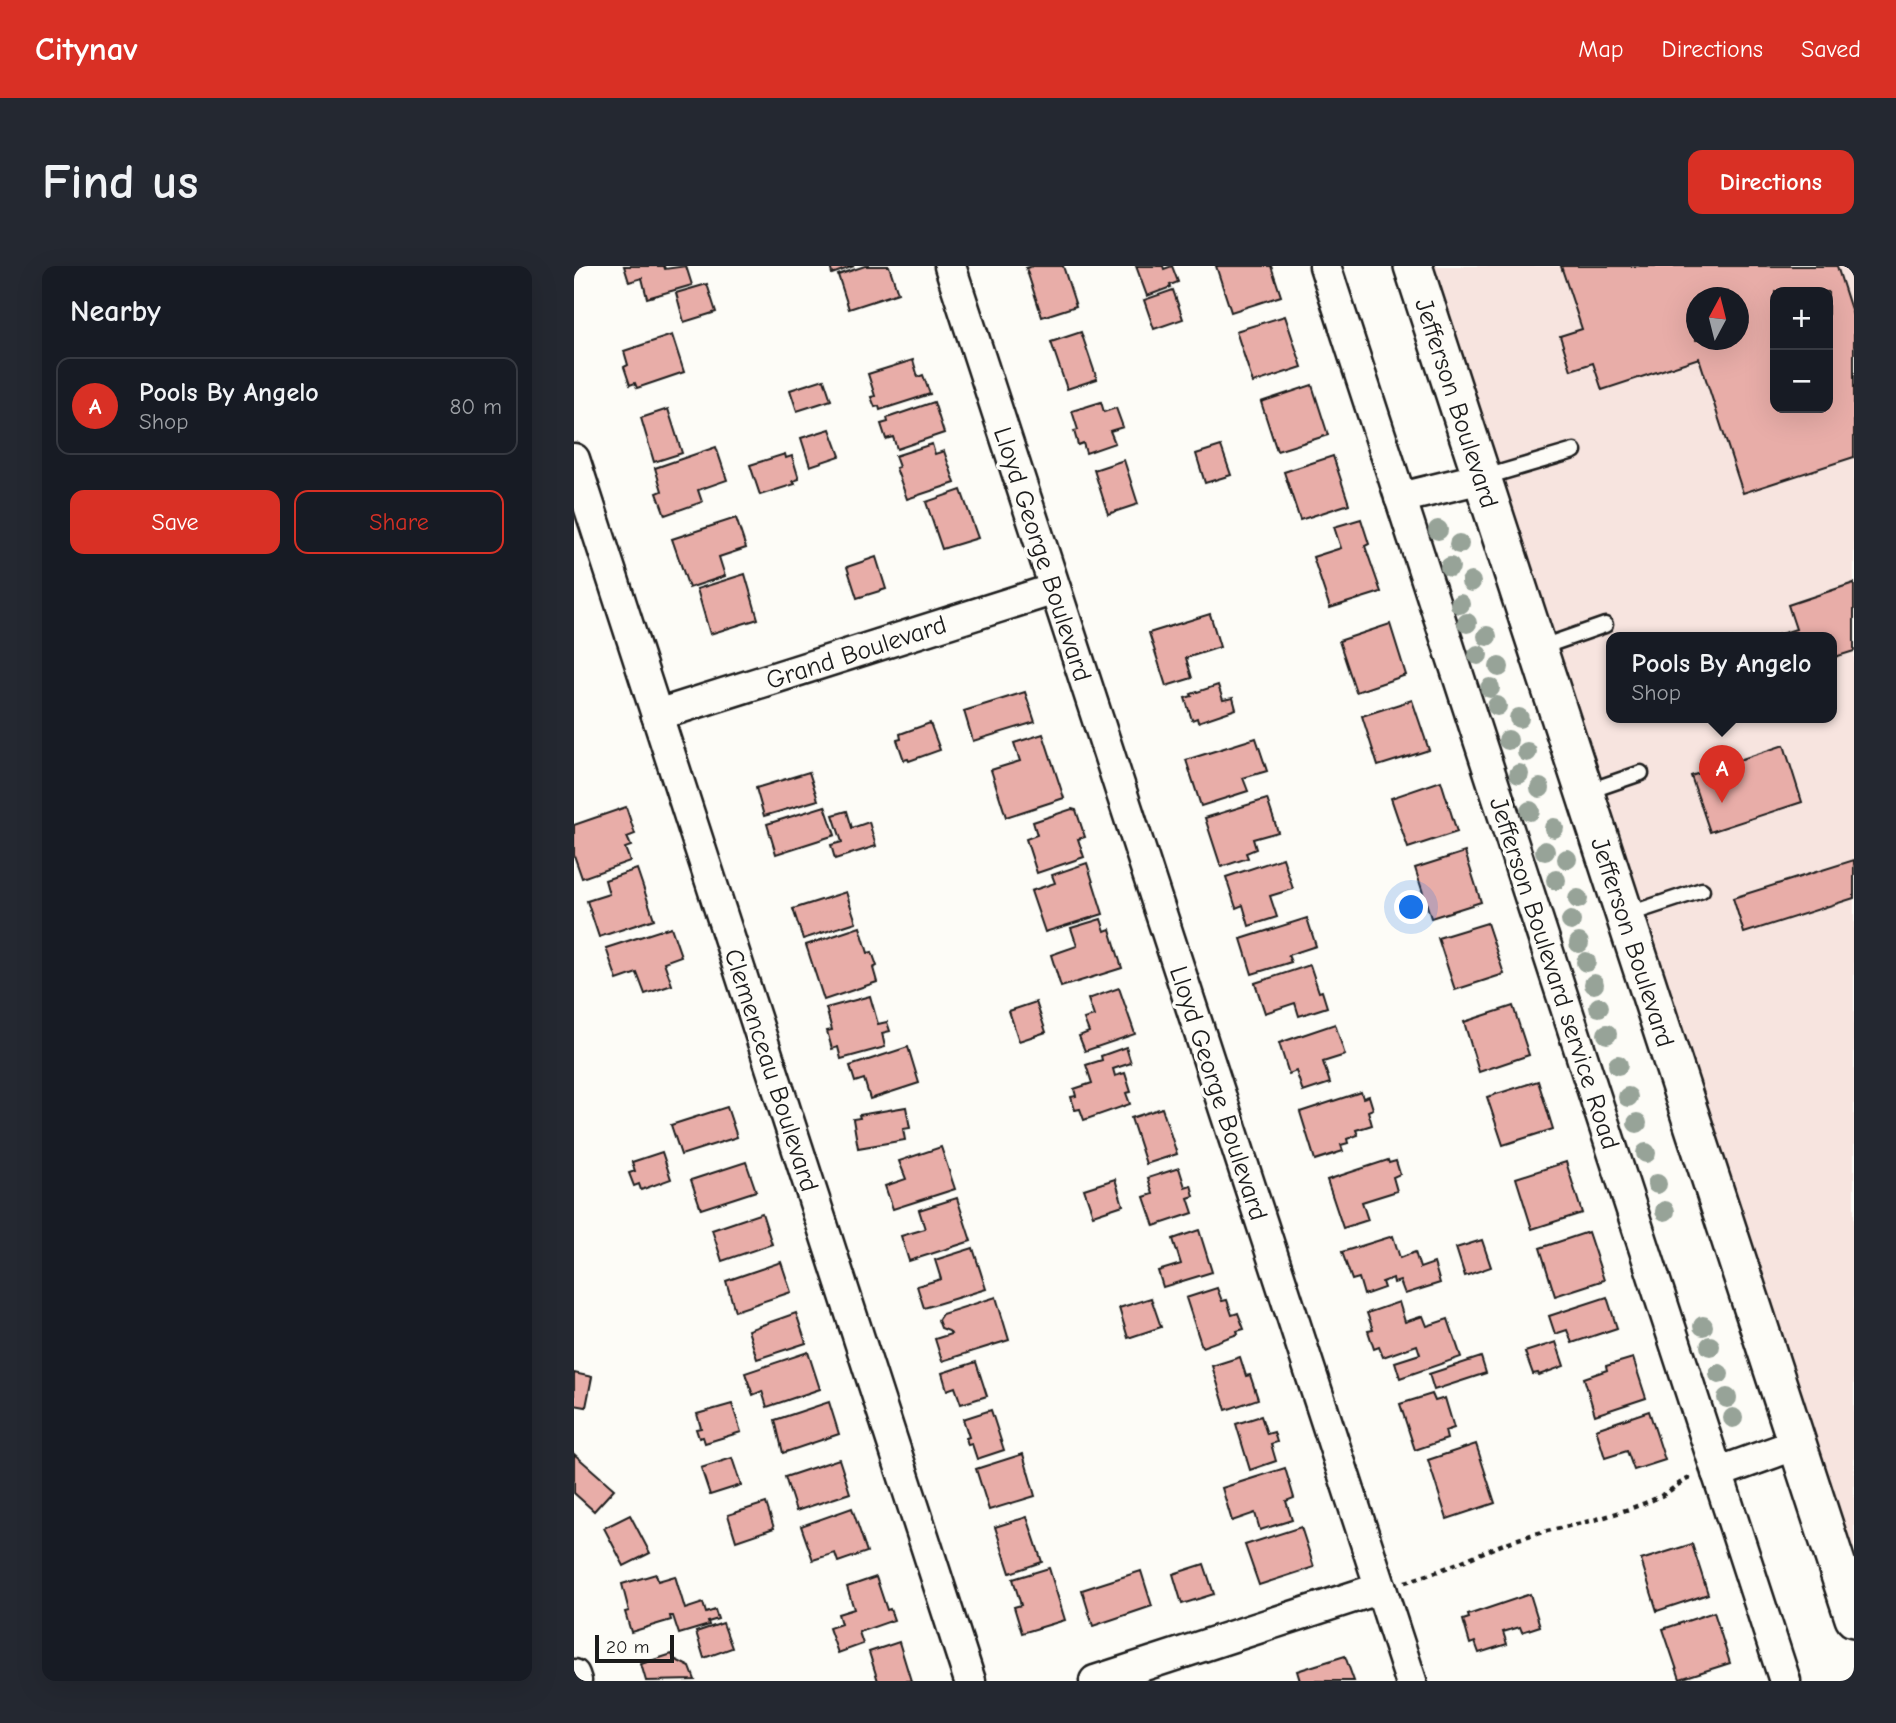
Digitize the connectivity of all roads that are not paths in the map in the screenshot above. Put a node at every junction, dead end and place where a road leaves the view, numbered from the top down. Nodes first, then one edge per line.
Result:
1 (950, 266) edge
2 (1325, 266) edge
3 (1413, 266) edge
4 (1574, 451) dead end
5 (574, 459) edge
6 (1482, 478) junction
7 (1400, 498) junction
8 (1055, 589) junction
9 (1605, 625) dead end
10 (1537, 648) junction
11 (657, 715) junction
12 (1641, 773) dead end
13 (1584, 792) junction
14 (1702, 890) dead end
15 (1625, 916) junction
16 (1797, 1444) junction
17 (1710, 1474) junction
18 (1391, 1586) junction
19 (1854, 1618) edge
20 (574, 1675) edge
21 (576, 1681) edge
22 (970, 1681) edge
23 (1095, 1681) edge
24 (1411, 1681) edge
25 (1785, 1681) edge

1 - 8 street, Lloyd George Boulevard
2 - 7 street, Jefferson Boulevard service Road
3 - 6 street, Jefferson Boulevard
4 - 6 lane
5 - 11 street, Clemenceau Boulevard
6 - 7 street
6 - 10 street, Jefferson Boulevard
7 - 17 street, Jefferson Boulevard service Road
8 - 11 street, Grand Boulevard
8 - 18 street, Lloyd George Boulevard
9 - 10 lane
10 - 13 street, Jefferson Boulevard
11 - 22 street, Clemenceau Boulevard
12 - 13 lane
13 - 15 street, Jefferson Boulevard
14 - 15 lane
15 - 16 street, Jefferson Boulevard
16 - 17 street
16 - 19 street, Jefferson Boulevard
17 - 25 street, Jefferson Boulevard service Road
18 - 23 street
18 - 24 street, Lloyd George Boulevard
20 - 21 street

